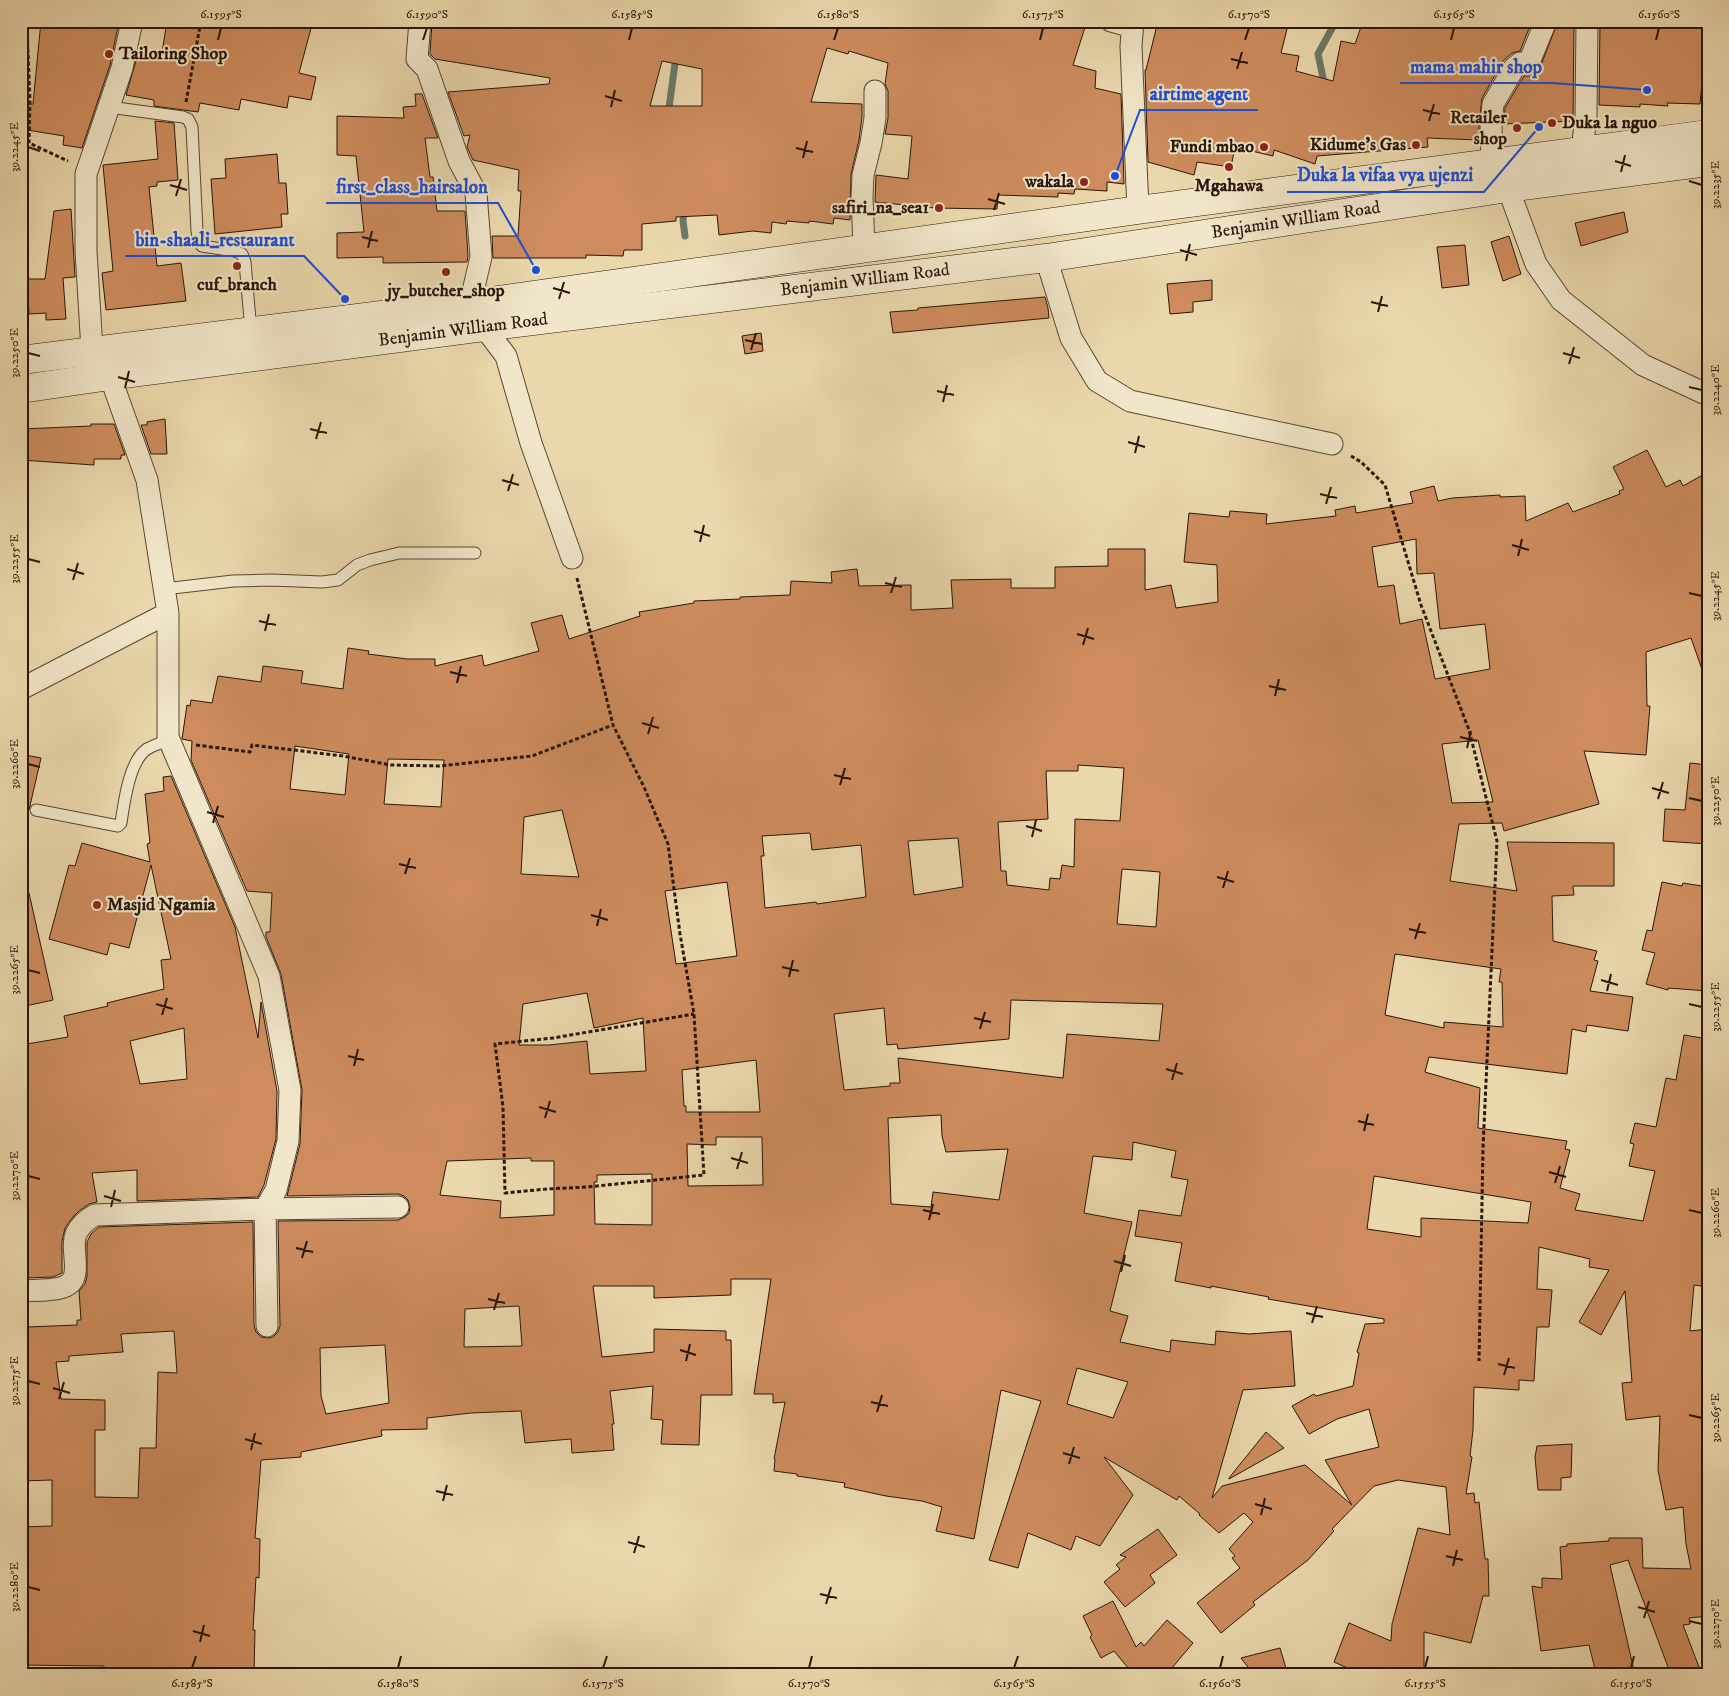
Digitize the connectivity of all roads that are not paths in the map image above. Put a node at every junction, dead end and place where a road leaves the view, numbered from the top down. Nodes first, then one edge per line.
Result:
1 (132, 21) edge
2 (420, 21) edge
3 (1111, 21) edge
4 (1546, 21) edge
5 (1587, 21) edge
6 (1132, 24) edge
7 (875, 91) dead end
8 (109, 106) junction
9 (1708, 134) edge
10 (1582, 151) junction
11 (1708, 162) edge
12 (1492, 163) junction
13 (1508, 188) junction
14 (1138, 210) junction
15 (864, 248) junction
16 (1046, 258) junction
17 (470, 304) junction
18 (484, 328) junction
19 (251, 331) junction
20 (92, 350) junction
21 (21, 360) edge
22 (110, 376) junction
23 (21, 389) edge
24 (1708, 395) edge
25 (1332, 444) road end
26 (475, 552) dead end
27 (572, 558) road end
28 (164, 588) junction
29 (168, 614) junction
30 (21, 689) edge
31 (169, 738) junction
32 (36, 810) dead end
33 (398, 1207) dead end
34 (266, 1209) junction
35 (21, 1291) edge
36 (267, 1326) dead end

1 - 8 street
2 - 17 street
3 - 6 street
4 - 12 street
5 - 10 street
6 - 14 street
7 - 15 street
8 - 19 lane
8 - 20 street
9 - 10 main road, Benjamin William Road
10 - 12 main road, Benjamin William Road
11 - 13 main road, Benjamin William Road
12 - 14 main road, Benjamin William Road
13 - 16 main road, Benjamin William Road
13 - 24 street
14 - 15 main road, Benjamin William Road
15 - 17 main road, Benjamin William Road
16 - 18 main road, Benjamin William Road
16 - 25 street
17 - 19 main road, Benjamin William Road
18 - 22 main road, Benjamin William Road
18 - 27 street
19 - 20 main road, Benjamin William Road
20 - 21 main road, Benjamin William Road
22 - 23 main road, Benjamin William Road
22 - 28 street
26 - 28 lane
28 - 29 street
29 - 30 street
29 - 31 street
31 - 32 lane
31 - 34 street
33 - 34 street
34 - 35 street
34 - 36 street

